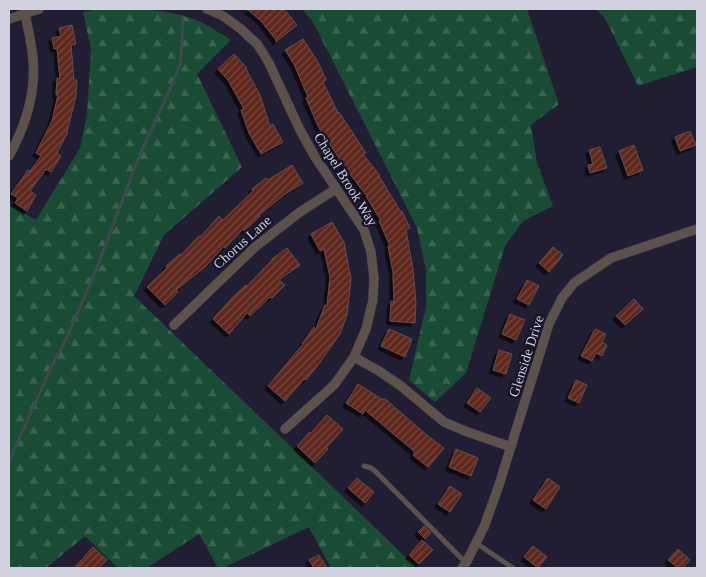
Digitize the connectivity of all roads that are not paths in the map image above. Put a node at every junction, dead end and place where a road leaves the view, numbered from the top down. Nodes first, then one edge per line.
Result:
1 (39, 9) edge
2 (207, 9) edge
3 (25, 14) junction
4 (9, 19) edge
5 (9, 156) edge
6 (336, 190) junction
7 (697, 229) edge
8 (174, 325) dead end
9 (354, 357) junction
10 (285, 429) dead end
11 (511, 447) junction
12 (364, 466) dead end
13 (476, 543) junction
14 (463, 567) edge
15 (513, 568) edge

1 - 3 street
2 - 6 street, Chapel Brook Way
3 - 4 street
3 - 5 street
6 - 8 street, Chorus Lane
6 - 9 street, Chapel Brook Way
7 - 11 street, Glenside Drive
9 - 10 street, Chapel Brook Way
9 - 11 street
11 - 13 street, Glenside Drive
12 - 14 lane
13 - 14 street, Glenside Drive
13 - 15 lane

